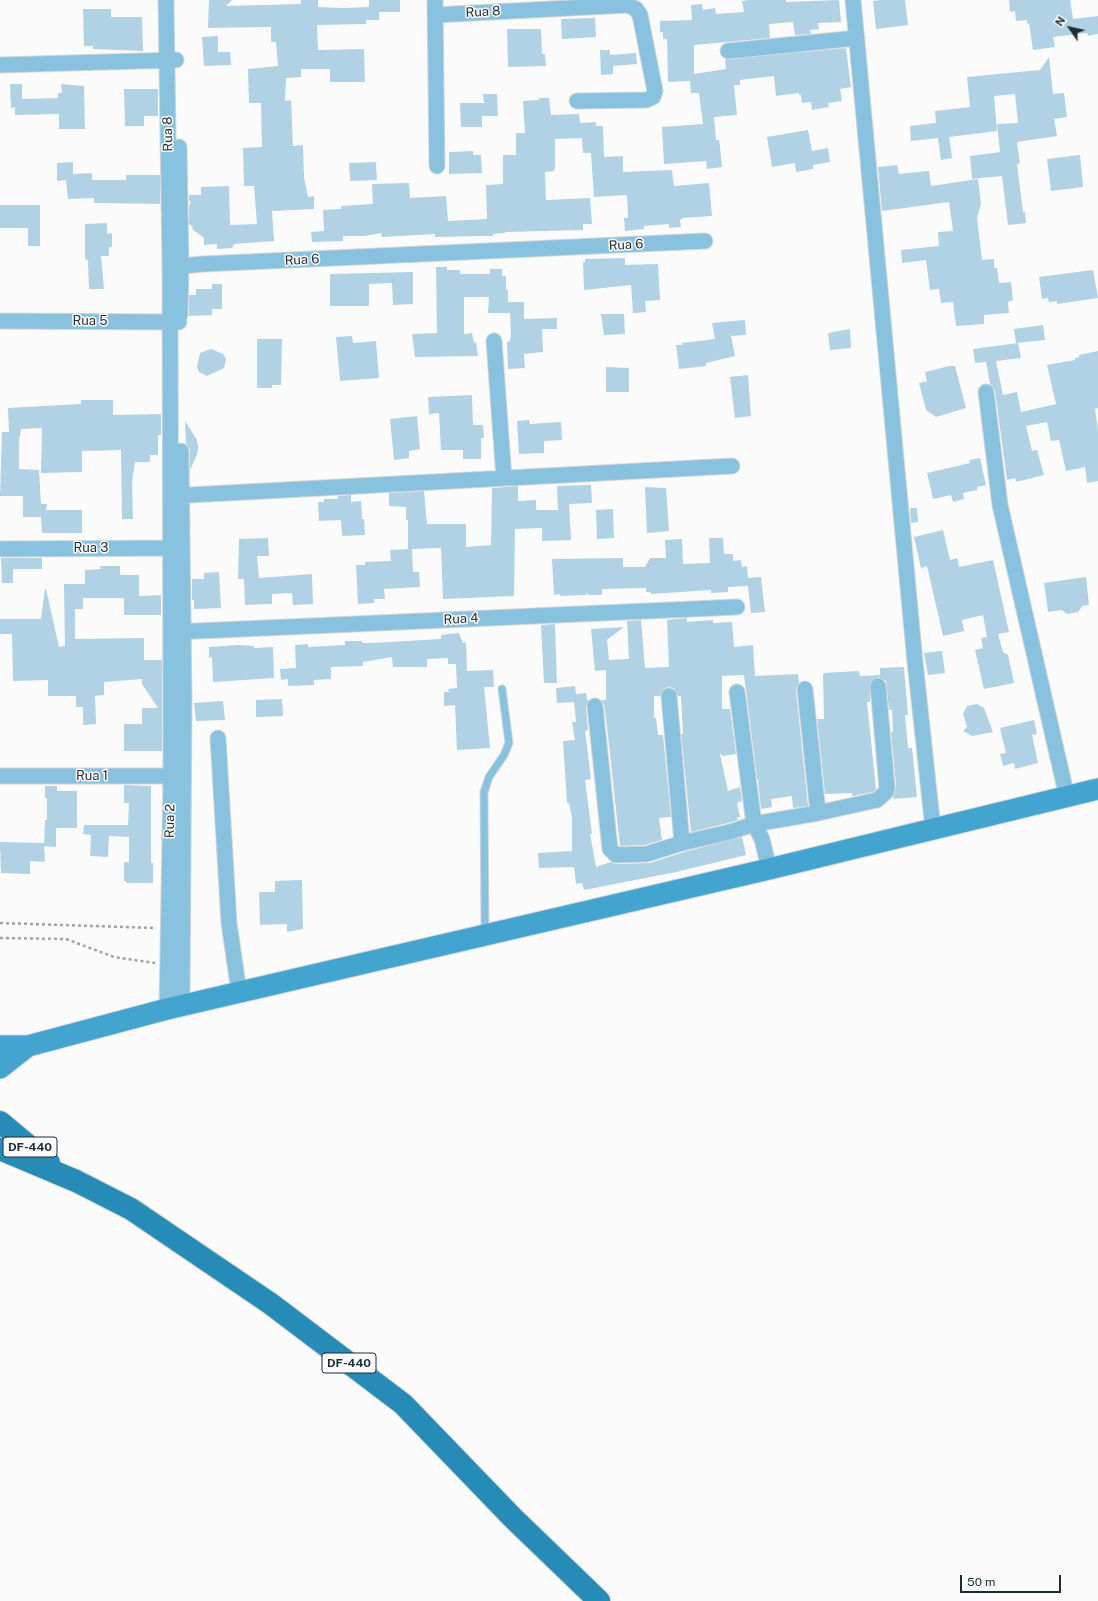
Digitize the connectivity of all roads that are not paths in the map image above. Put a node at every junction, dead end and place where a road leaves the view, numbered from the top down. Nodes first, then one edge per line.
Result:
1 (166, 0) edge
2 (176, 0) edge
3 (853, 0) edge
4 (434, 7) edge
5 (857, 38) junction
6 (728, 51) dead end
7 (172, 60) junction
8 (0, 65) edge
9 (577, 101) dead end
10 (437, 166) dead end
11 (705, 241) dead end
12 (176, 267) junction
13 (0, 321) edge
14 (174, 322) junction
15 (494, 341) dead end
16 (986, 392) dead end
17 (732, 466) dead end
18 (504, 478) junction
19 (176, 495) junction
20 (176, 548) junction
21 (0, 549) edge
22 (737, 607) dead end
23 (177, 632) junction
24 (878, 686) dead end
25 (502, 689) dead end
26 (805, 689) dead end
27 (737, 692) dead end
28 (669, 696) dead end
29 (595, 706) dead end
30 (218, 738) dead end
31 (0, 776) edge
32 (178, 776) junction
33 (1098, 789) edge
34 (1067, 797) junction
35 (818, 813) junction
36 (754, 824) junction
37 (933, 830) junction
38 (682, 843) junction
39 (769, 869) junction
40 (176, 897) junction
41 (484, 935) junction
42 (239, 992) junction
43 (174, 1007) junction
44 (0, 1046) edge
45 (28, 1046) junction
46 (0, 1068) edge
47 (0, 1122) edge
48 (0, 1149) edge
49 (60, 1174) junction
50 (600, 1601) edge

1 - 7 street, Rua 8
2 - 7 street, Rua 8
3 - 5 street
4 - 9 street, Rua 8
4 - 10 street, Rua 8
5 - 6 street
5 - 37 street
7 - 8 street
7 - 12 street, Rua 8
11 - 12 street, Rua 6
12 - 14 street
13 - 14 street, Rua 5
14 - 19 street
15 - 18 street
16 - 34 street
17 - 18 street
18 - 19 street
19 - 20 street
20 - 21 street, Rua 3
20 - 23 street
22 - 23 street, Rua 4
23 - 32 street, Rua 2
24 - 35 street
25 - 41 lane
26 - 35 street
27 - 36 street
28 - 38 street
29 - 38 street
30 - 42 street
31 - 32 street, Rua 1
32 - 40 street, Rua 2
33 - 34 street
34 - 37 street
35 - 36 street
36 - 38 street
36 - 39 street
37 - 39 street
39 - 41 street
40 - 43 street, Rua 2
40 - 43 street, Rua 2
41 - 42 street
42 - 43 street
43 - 45 street
44 - 45 street
45 - 46 street
47 - 49 main road, DF-440
48 - 49 main road, DF-440
49 - 50 main road, DF-440

